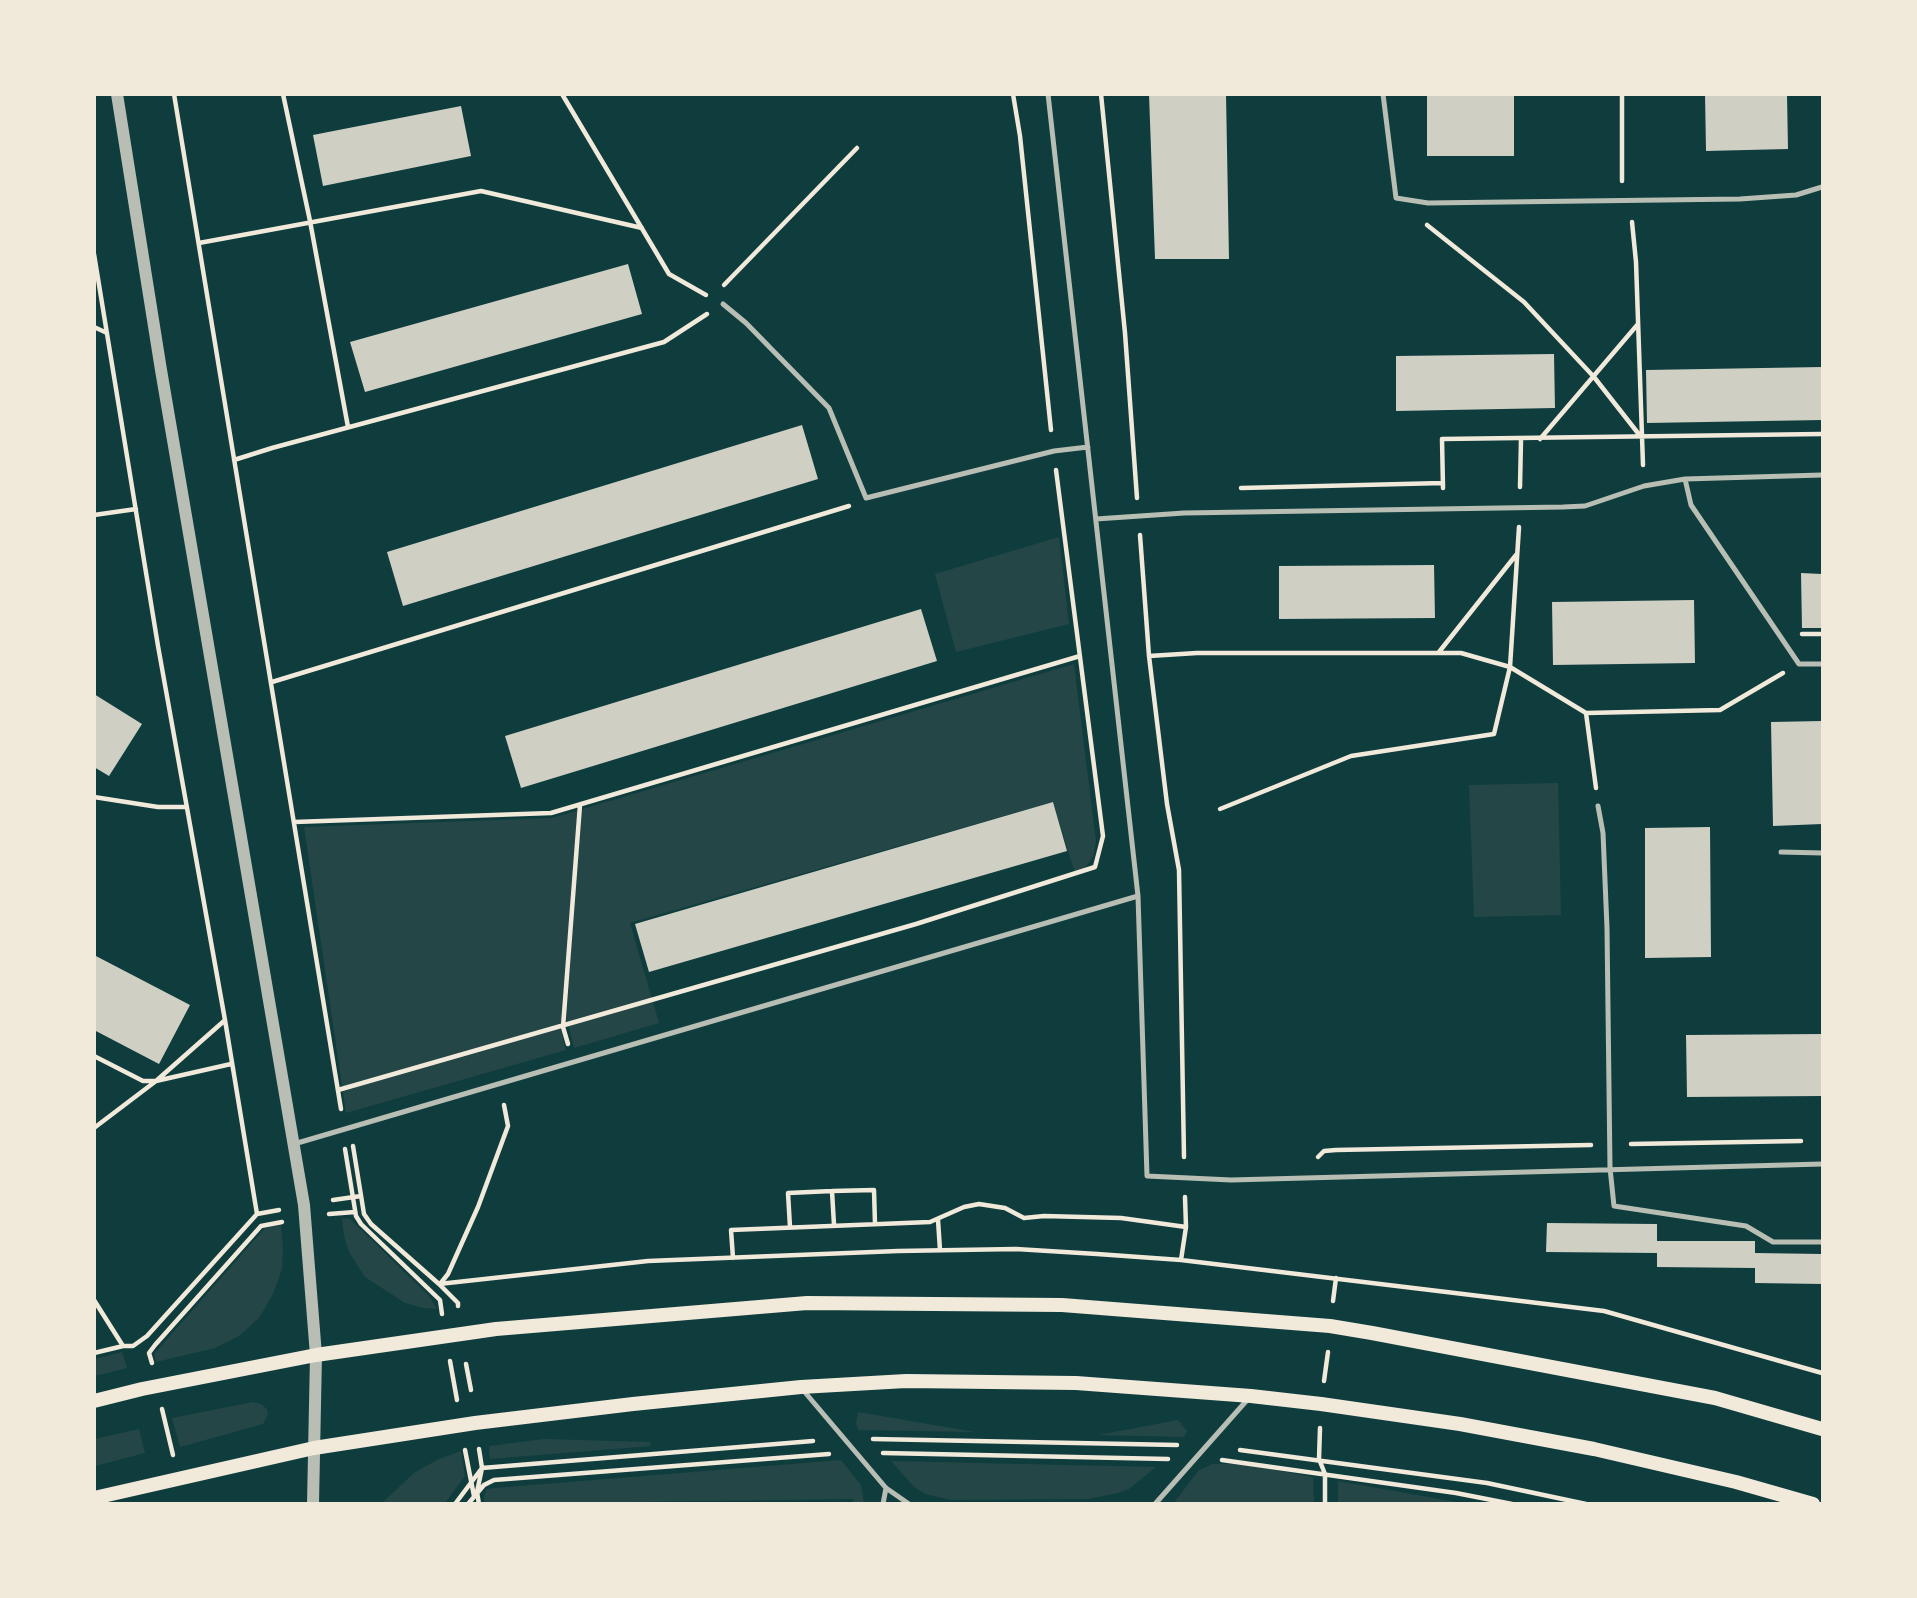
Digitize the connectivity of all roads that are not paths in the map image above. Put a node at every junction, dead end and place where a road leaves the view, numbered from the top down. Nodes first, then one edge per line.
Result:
1 (117, 94) edge
2 (1048, 94) edge
3 (1383, 94) edge
4 (1822, 187) edge
5 (723, 304) road end
6 (1088, 447) junction
7 (1822, 475) edge
8 (1685, 479) junction
9 (1096, 519) junction
10 (1822, 664) edge
11 (1598, 806) road end
12 (1781, 852) dead end
13 (1822, 853) edge
14 (1139, 896) junction
15 (294, 1144) junction
16 (1822, 1164) edge
17 (1610, 1168) junction
18 (1822, 1242) edge
19 (316, 1355) junction
20 (801, 1387) junction
21 (1251, 1396) junction
22 (94, 1401) edge
23 (1822, 1429) edge
24 (314, 1448) junction
25 (886, 1488) junction
26 (94, 1498) edge
27 (313, 1503) edge
28 (883, 1503) edge
29 (909, 1503) edge
30 (1155, 1503) edge
31 (1813, 1503) edge

1 - 15 street
2 - 6 lane
3 - 4 lane
5 - 6 lane
6 - 9 lane
7 - 8 lane
8 - 9 lane
8 - 10 lane
9 - 14 lane
11 - 17 lane
12 - 13 lane
14 - 15 lane
14 - 17 lane
15 - 19 street
16 - 17 lane
17 - 18 lane
19 - 22 main road
19 - 23 main road
19 - 24 street
20 - 21 main road
20 - 24 main road
20 - 25 lane
21 - 30 lane
21 - 31 main road
24 - 26 main road
24 - 27 street
25 - 28 lane
25 - 29 lane

